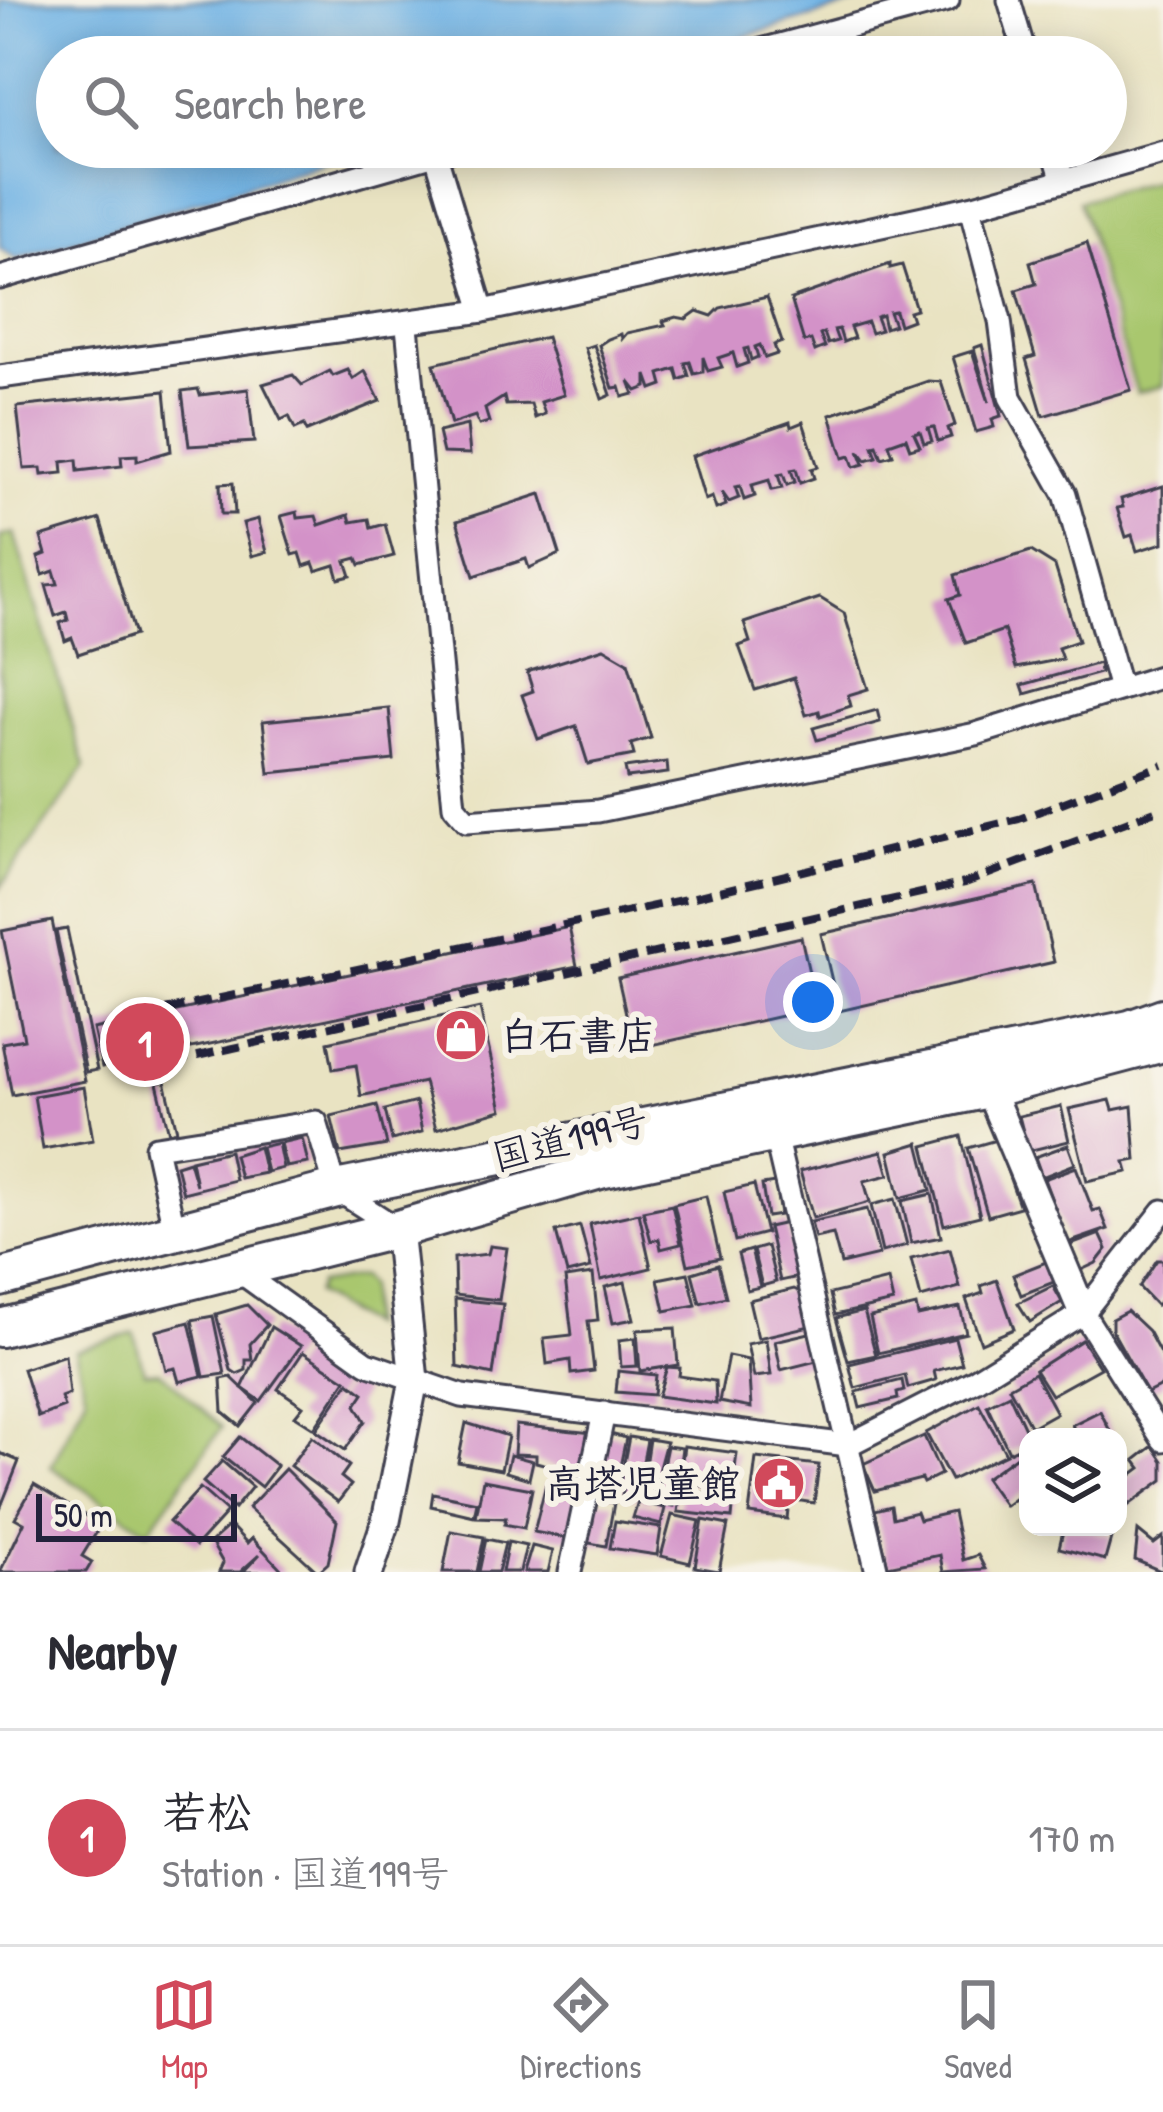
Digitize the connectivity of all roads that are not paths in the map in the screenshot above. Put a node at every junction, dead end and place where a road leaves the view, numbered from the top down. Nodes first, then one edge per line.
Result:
1 (948, 0) edge
2 (1010, 0) edge
3 (813, 36) edge
4 (1020, 36) edge
5 (1163, 152) edge
6 (1127, 161) edge
7 (387, 168) edge
8 (440, 168) edge
9 (1059, 168) edge
10 (1101, 168) edge
11 (1062, 178) junction
12 (970, 207) junction
13 (0, 278) edge
14 (483, 311) junction
15 (407, 326) junction
16 (0, 377) edge
17 (1163, 676) edge
18 (1120, 689) junction
19 (1163, 1017) edge
20 (1163, 1042) edge
21 (989, 1089) junction
22 (775, 1135) junction
23 (336, 1189) junction
24 (1163, 1211) edge
25 (398, 1229) junction
26 (175, 1233) junction
27 (0, 1268) edge
28 (41, 1268) junction
29 (233, 1268) junction
30 (0, 1279) edge
31 (1083, 1313) junction
32 (0, 1328) edge
33 (414, 1380) junction
34 (604, 1414) junction
35 (1163, 1439) edge
36 (848, 1444) junction
37 (369, 1572) edge
38 (570, 1572) edge
39 (877, 1572) edge

1 - 3 street
2 - 4 street
5 - 6 street
7 - 13 street
8 - 14 street
9 - 11 street
10 - 11 street
11 - 12 street
12 - 14 street
12 - 18 street
14 - 15 street
15 - 16 street
15 - 18 street
17 - 18 street
19 - 23 highway, 国道199号
20 - 21 highway, 国道199号
21 - 22 highway, 国道199号
21 - 31 street
22 - 25 highway, 国道199号
22 - 36 street
23 - 25 street
23 - 26 highway, 国道199号
23 - 26 street
24 - 31 street
25 - 29 highway, 国道199号
25 - 33 street
26 - 28 highway, 国道199号
27 - 28 highway
28 - 30 highway, 国道199号
29 - 32 highway, 国道199号
29 - 33 street
31 - 35 street
31 - 36 street
33 - 34 street
33 - 37 street
34 - 36 street
34 - 38 street
36 - 39 street

